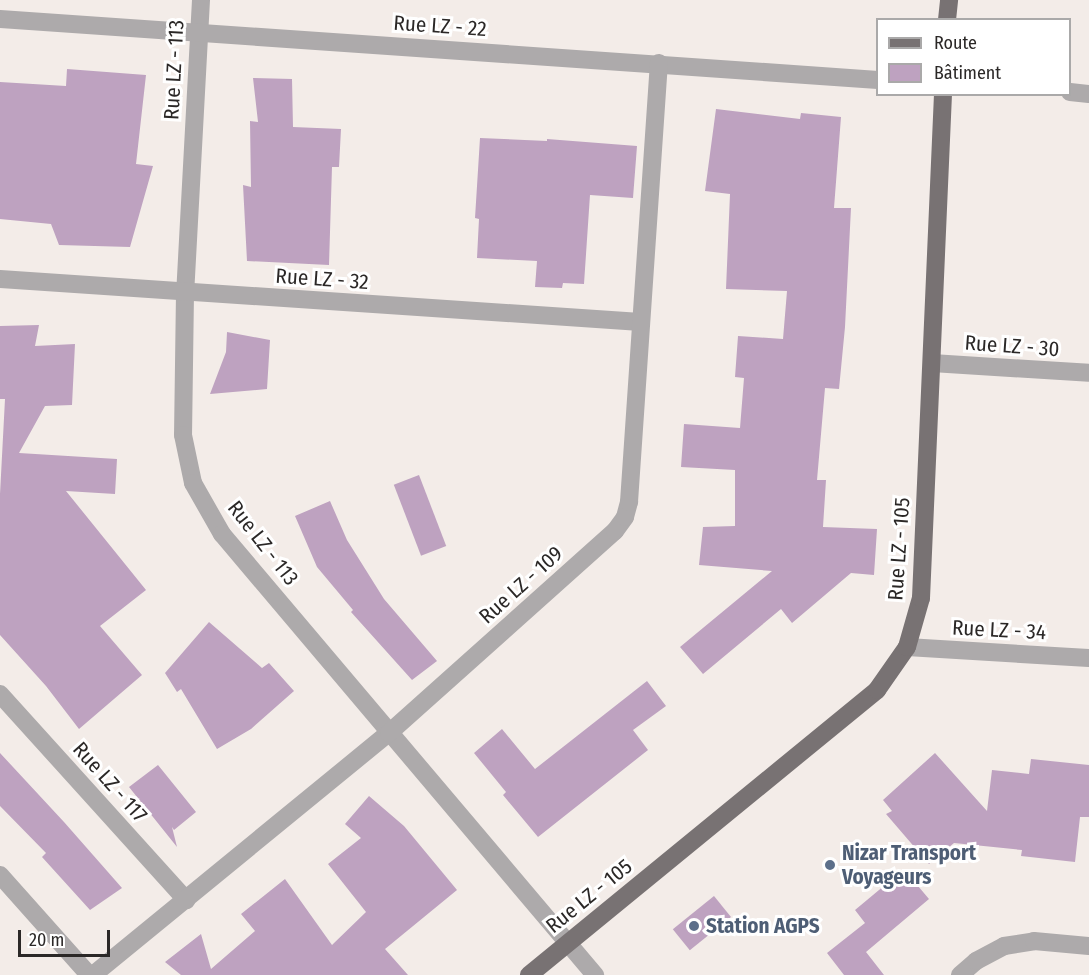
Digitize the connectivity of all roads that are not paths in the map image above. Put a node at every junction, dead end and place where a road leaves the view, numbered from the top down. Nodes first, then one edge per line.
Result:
1 (201, 0) edge
2 (949, 0) edge
3 (947, 18) edge
4 (0, 19) edge
5 (198, 33) junction
6 (659, 63) junction
7 (876, 80) edge
8 (1071, 92) edge
9 (1089, 94) edge
10 (943, 96) edge
11 (0, 279) edge
12 (185, 293) junction
13 (641, 322) junction
14 (932, 363) junction
15 (1089, 373) edge
16 (907, 647) junction
17 (1089, 658) edge
18 (0, 694) edge
19 (389, 734) junction
20 (0, 875) edge
21 (186, 900) junction
22 (566, 943) junction
23 (1089, 946) edge
24 (91, 975) edge
25 (528, 975) edge
26 (595, 975) edge
27 (960, 975) edge

1 - 5 street, Rue LZ - 113
2 - 3 main road
4 - 5 street, Rue LZ - 22
5 - 6 street, Rue LZ - 22
5 - 12 street, Rue LZ - 113
6 - 7 street, Rue LZ - 22
6 - 13 street, Rue LZ - 109
8 - 9 street
10 - 14 main road, Rue LZ - 105
11 - 12 street, Rue LZ - 32
12 - 13 street, Rue LZ - 32
12 - 19 street, Rue LZ - 113
13 - 19 street, Rue LZ - 109
14 - 15 street, Rue LZ - 30
14 - 16 main road, Rue LZ - 105
16 - 17 street, Rue LZ - 34
16 - 22 main road, Rue LZ - 105
18 - 21 street, Rue LZ - 117
19 - 21 street, Rue LZ - 109
19 - 22 street, Rue LZ - 113
20 - 24 street
21 - 24 street, Rue LZ - 109
22 - 25 main road, Rue LZ - 105
22 - 26 street, Rue LZ - 113
23 - 27 street

